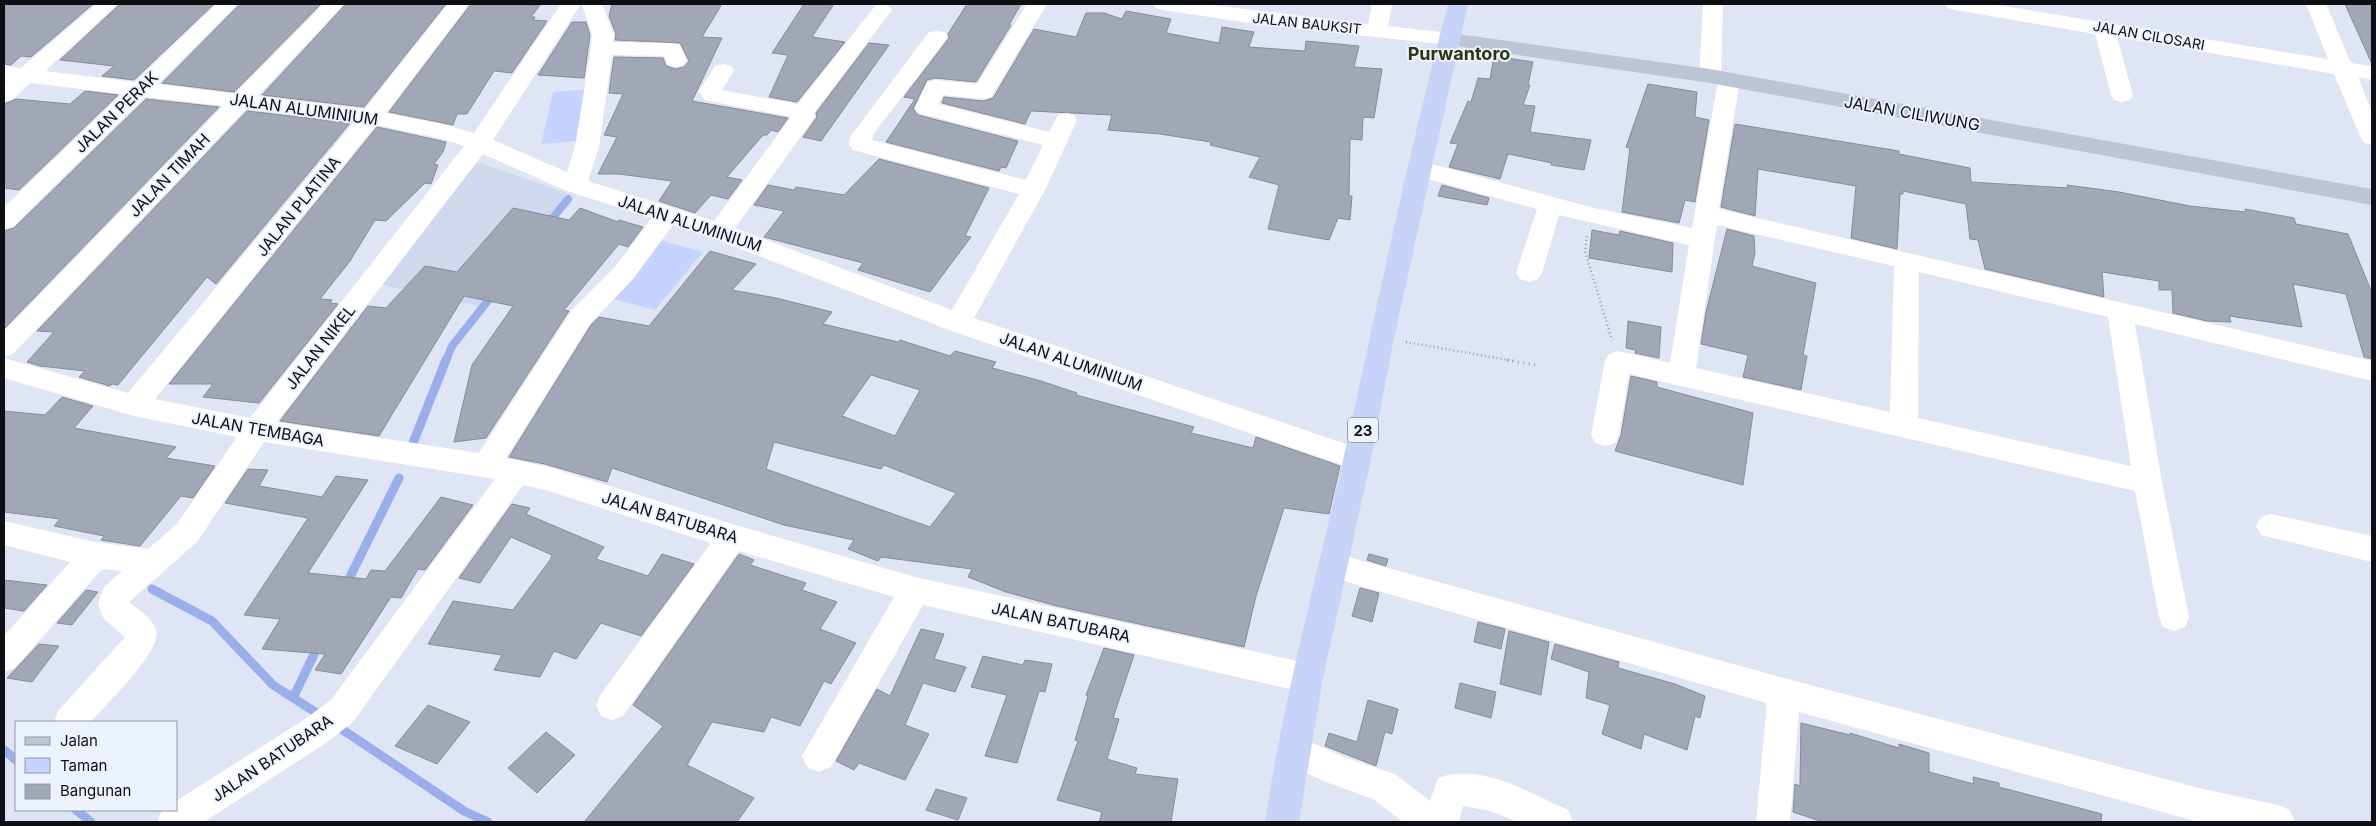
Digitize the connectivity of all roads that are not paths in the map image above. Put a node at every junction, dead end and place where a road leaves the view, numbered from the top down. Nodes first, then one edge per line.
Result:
1 (108, 4) edge
2 (228, 4) edge
3 (334, 4) edge
4 (459, 4) edge
5 (571, 4) edge
6 (592, 4) edge
7 (1037, 4) edge
8 (1163, 4) edge
9 (1382, 4) edge
10 (1458, 4) edge
11 (1713, 4) edge
12 (1955, 4) edge
13 (2316, 4) edge
14 (882, 10) dead end
15 (2104, 27) junction
16 (1377, 30) junction
17 (937, 38) dead end
18 (1450, 39) junction
19 (602, 48) junction
20 (676, 60) dead end
21 (2342, 68) junction
22 (723, 71) dead end
23 (2372, 73) edge
24 (15, 74) edge
25 (1719, 78) junction
26 (140, 89) junction
27 (4, 95) edge
28 (2122, 95) dead end
29 (241, 101) junction
30 (803, 112) junction
31 (371, 117) junction
32 (2372, 138) edge
33 (479, 143) junction
34 (1421, 169) junction
35 (575, 185) junction
36 (1033, 190) junction
37 (2372, 197) edge
38 (1550, 204) junction
39 (1706, 214) junction
40 (668, 215) junction
41 (4, 221) edge
42 (719, 231) junction
43 (1702, 239) junction
44 (1907, 260) junction
45 (1528, 273) dead end
46 (2120, 312) junction
47 (958, 323) junction
48 (4, 347) edge
49 (4, 368) edge
50 (2372, 371) edge
51 (1682, 375) junction
52 (134, 405) junction
53 (1904, 425) junction
54 (256, 430) junction
55 (1605, 435) dead end
56 (1357, 459) junction
57 (486, 466) junction
58 (516, 473) junction
59 (2148, 482) junction
60 (2271, 526) dead end
61 (4, 533) edge
62 (732, 537) junction
63 (2372, 548) edge
64 (95, 555) junction
65 (154, 562) junction
66 (1334, 566) junction
67 (915, 590) junction
68 (2174, 617) dead end
69 (4, 658) edge
70 (1307, 678) junction
71 (1784, 693) junction
72 (612, 705) dead end
73 (71, 721) edge
74 (1294, 751) junction
75 (818, 756) dead end
76 (2201, 814) edge
77 (174, 822) edge
78 (1282, 822) edge
79 (1430, 822) edge
80 (1442, 822) edge
81 (1556, 822) edge
82 (1773, 822) edge
83 (2278, 822) edge

1 - 24 street
2 - 26 street, JALAN PERAK
3 - 29 street, JALAN TIMAH
4 - 31 street, JALAN PLATINA
5 - 33 street, JALAN NIKEL
6 - 19 street
7 - 36 street
8 - 16 street, JALAN BAUKSIT
9 - 16 street
10 - 18 highway, 23
11 - 25 street
12 - 15 street, JALAN CILOSARI
13 - 21 street
14 - 30 street
15 - 21 street, JALAN CILOSARI
15 - 28 street
16 - 18 street, JALAN BAUKSIT
17 - 36 street
18 - 25 main road, JALAN CILIWUNG
18 - 34 highway, 23
19 - 20 street
19 - 35 street
21 - 23 street, JALAN CILOSARI
21 - 32 street
22 - 30 street
24 - 26 street, JALAN ALUMINIUM
24 - 27 street
25 - 37 main road, JALAN CILIWUNG
25 - 39 street
26 - 29 street, JALAN ALUMINIUM
26 - 41 street, JALAN PERAK
29 - 31 street, JALAN ALUMINIUM
29 - 48 street, JALAN TIMAH
30 - 42 street
31 - 33 street, JALAN ALUMINIUM
31 - 52 street, JALAN PLATINA
33 - 35 street, JALAN ALUMINIUM
33 - 54 street, JALAN NIKEL
34 - 38 street
34 - 56 highway, 23
35 - 40 street, JALAN ALUMINIUM
36 - 47 street
38 - 43 street
38 - 45 street
39 - 43 street
39 - 44 street
40 - 42 street, JALAN ALUMINIUM
40 - 57 street
42 - 47 street, JALAN ALUMINIUM
43 - 51 street
44 - 46 street
44 - 53 street
46 - 50 street
46 - 59 street
47 - 56 street, JALAN ALUMINIUM
49 - 52 street, JALAN TEMBAGA
51 - 53 street
51 - 55 street
52 - 54 street, JALAN TEMBAGA
53 - 59 street
54 - 57 street, JALAN TEMBAGA
54 - 65 street, JALAN NIKEL
56 - 66 highway, 23
57 - 58 street, JALAN TEMBAGA
58 - 62 street, JALAN BATUBARA
58 - 77 street, JALAN BATUBARA
59 - 68 street
60 - 63 street
61 - 64 street
62 - 67 street, JALAN BATUBARA
62 - 72 street
64 - 65 street
64 - 69 street
65 - 73 street, JALAN NIKEL
66 - 70 highway, 23
66 - 71 street
67 - 70 street, JALAN BATUBARA
67 - 75 street
70 - 74 highway, 23
71 - 76 street
71 - 82 street
74 - 78 highway, 23
74 - 79 street
76 - 83 street
80 - 81 street

